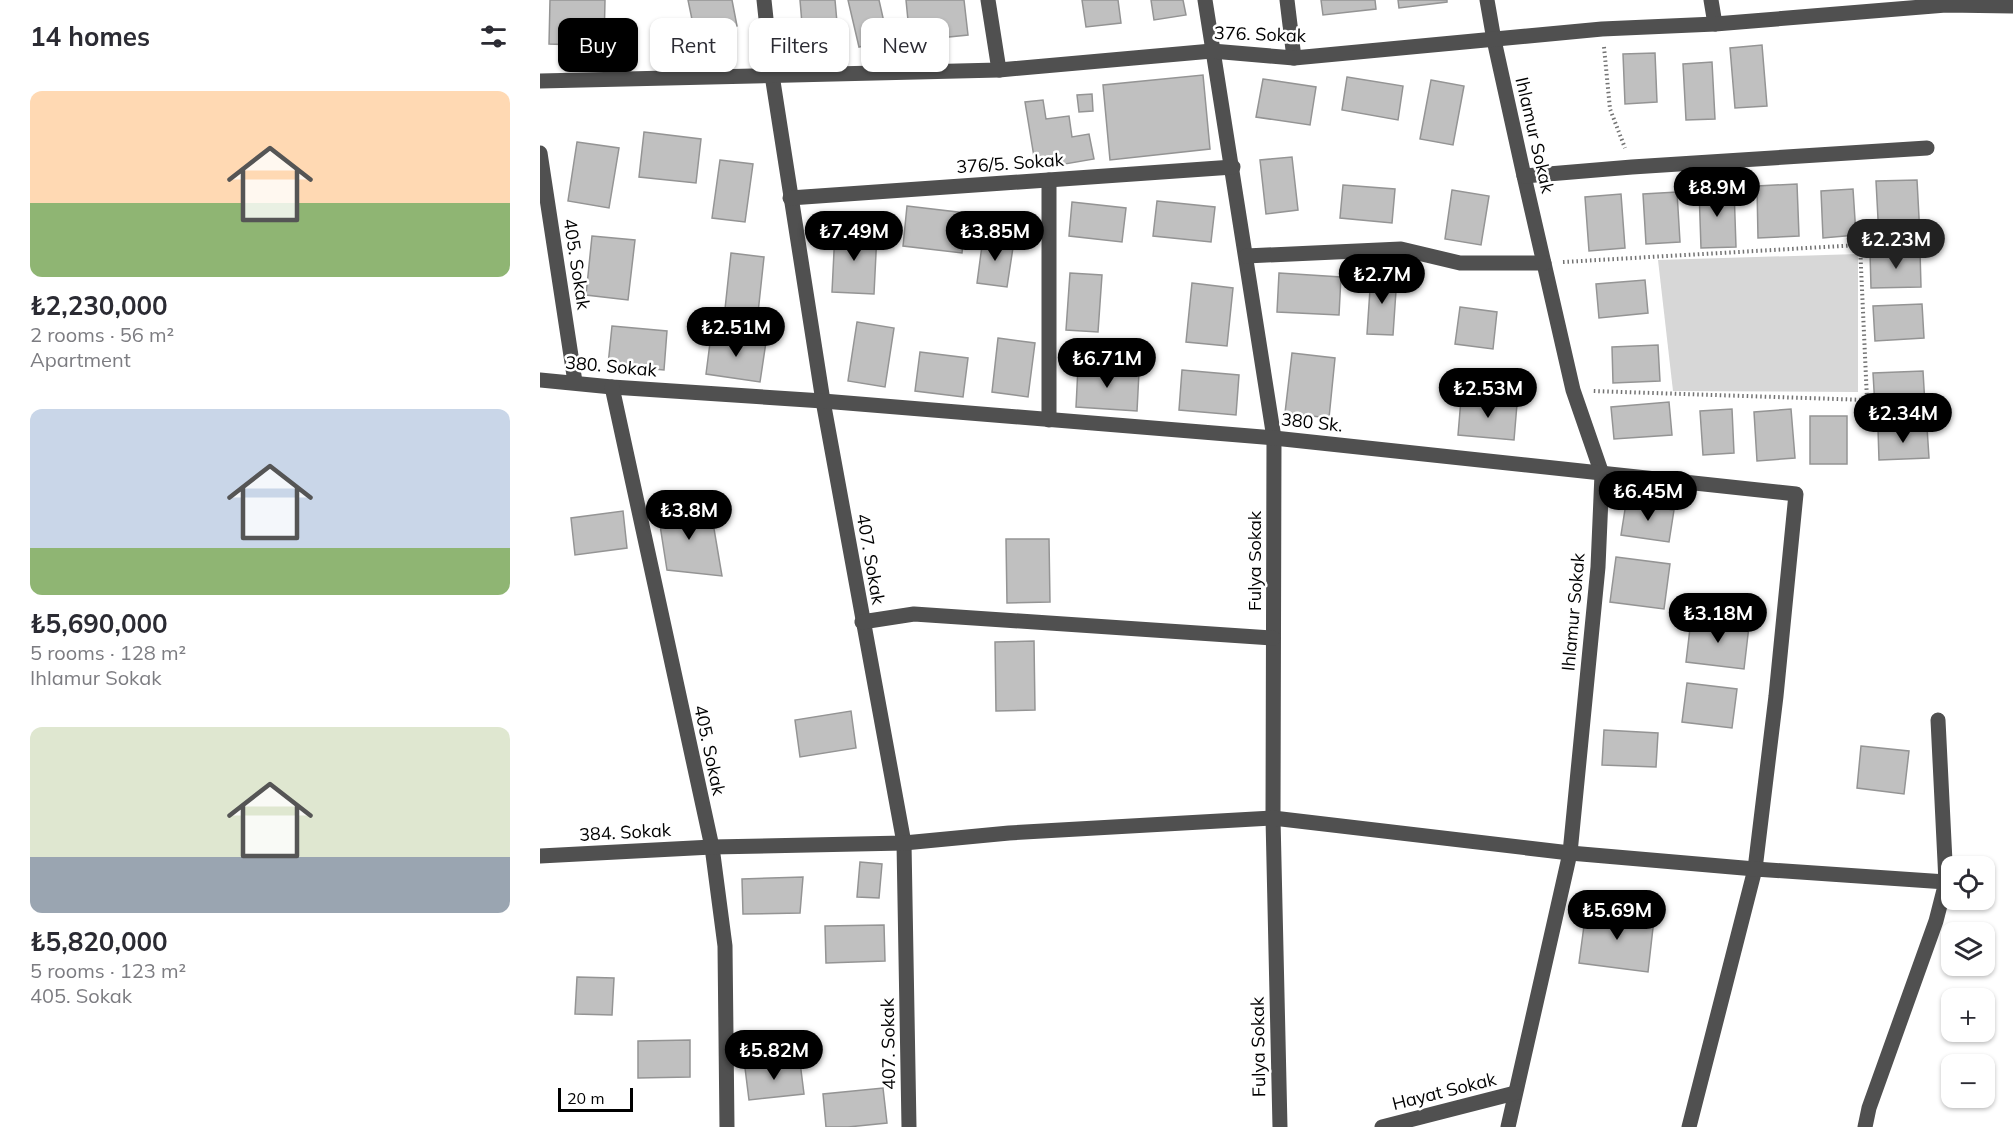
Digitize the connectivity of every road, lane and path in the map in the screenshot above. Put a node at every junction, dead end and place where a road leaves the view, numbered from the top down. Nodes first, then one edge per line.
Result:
1 (764, 0) edge
2 (988, 0) edge
3 (1205, 0) edge
4 (1287, 0) edge
5 (1487, 0) edge
6 (1711, 0) edge
7 (1946, 2) edge
8 (2013, 6) edge
9 (1715, 24) junction
10 (1602, 29) junction
11 (1494, 40) junction
12 (1212, 51) junction
13 (1294, 58) junction
14 (999, 70) junction
15 (772, 75) junction
16 (540, 81) edge
17 (1928, 148) dead end
18 (540, 153) edge
19 (1233, 167) junction
20 (1632, 167) junction
21 (1524, 176) junction
22 (1049, 180) junction
23 (790, 198) junction
24 (1246, 256) junction
25 (1545, 263) junction
26 (540, 380) edge
27 (574, 382) junction
28 (612, 387) junction
29 (1573, 390) junction
30 (823, 401) junction
31 (1049, 420) junction
32 (1274, 438) junction
33 (1602, 474) junction
34 (862, 622) junction
35 (1273, 638) junction
36 (1938, 720) dead end
37 (1273, 818) junction
38 (904, 843) junction
39 (712, 847) junction
40 (1569, 853) junction
41 (540, 856) edge
42 (1945, 856) edge
43 (1755, 869) junction
44 (1941, 882) edge
45 (1941, 902) edge
46 (1515, 1093) junction
47 (727, 1127) edge
48 (909, 1127) edge
49 (1280, 1127) edge
50 (1382, 1127) edge
51 (1508, 1127) edge
52 (1689, 1127) edge
53 (1865, 1127) edge

1 - 15 street, 407. Sokak
2 - 14 street
3 - 12 street, Fulya Sokak
4 - 13 street
5 - 11 street, Ihlamur Sokak
6 - 9 street
7 - 8 street, 376. Sokak
7 - 9 street, 376. Sokak
9 - 10 street, 376. Sokak
10 - 11 street, 376. Sokak
10 - 20 path
11 - 13 street, 376. Sokak
11 - 21 street, Ihlamur Sokak
12 - 13 street, 376. Sokak
12 - 14 street, 376. Sokak
12 - 19 street, Fulya Sokak
14 - 15 street, 376. Sokak
15 - 16 street, 376. Sokak
15 - 23 street, 407. Sokak
17 - 20 street
18 - 27 street, 405. Sokak
19 - 22 street, 376/5. Sokak
19 - 24 street, Fulya Sokak
20 - 21 street
21 - 25 street, Ihlamur Sokak
22 - 23 street, 376/5. Sokak
22 - 31 street
23 - 30 street, 407. Sokak
24 - 25 street
24 - 32 street, Fulya Sokak
25 - 29 street, Ihlamur Sokak
25 - 29 path
26 - 27 street, 380. Sokak
27 - 28 street, 380. Sokak
28 - 30 street, 380. Sokak
28 - 39 street, 405. Sokak
29 - 33 street, Ihlamur Sokak
30 - 31 street, 380 Sk.
30 - 34 street, 407. Sokak
31 - 32 street, 380 Sk.
32 - 33 street, 380 Sk.
32 - 35 street, Fulya Sokak
33 - 40 street, Ihlamur Sokak
33 - 43 street, 380 Sk.
34 - 35 street
34 - 38 street, 407. Sokak
35 - 37 street, Fulya Sokak
36 - 42 street
37 - 38 street, 384. Sokak
37 - 40 street, 384. Sokak
37 - 49 street, Fulya Sokak
38 - 39 street, 384. Sokak
38 - 48 street, 407. Sokak
39 - 41 street, 384. Sokak
39 - 47 street, 405. Sokak
40 - 43 street, 384. Sokak
40 - 46 street, Ihlamur Sokak
43 - 44 street, 384. Sokak
43 - 52 street
45 - 53 street
46 - 50 street, Hayat Sokak
46 - 51 street, Ihlamur Sokak

